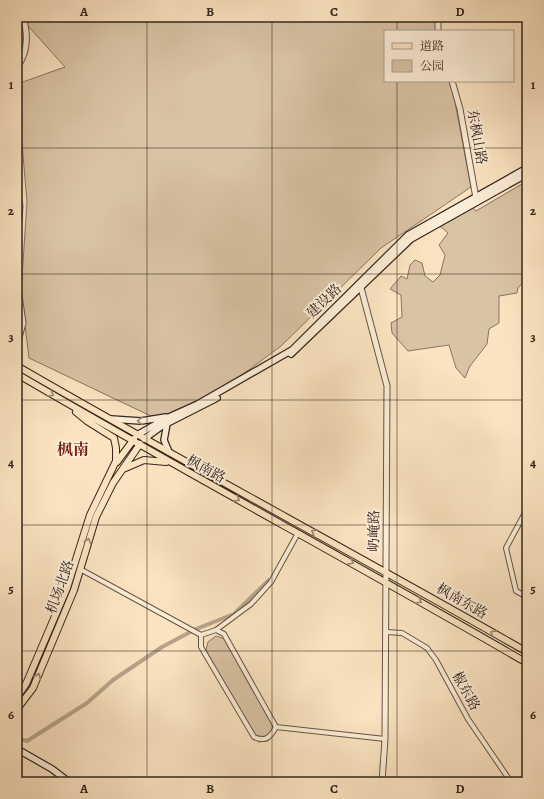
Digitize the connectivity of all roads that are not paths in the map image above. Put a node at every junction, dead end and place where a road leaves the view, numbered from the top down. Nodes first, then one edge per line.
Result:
1 (23, 17) edge
2 (438, 17) edge
3 (438, 30) edge
4 (17, 67) edge
5 (452, 82) edge
6 (527, 168) edge
7 (527, 174) edge
8 (17, 189) edge
9 (476, 198) junction
10 (17, 244) edge
11 (17, 282) edge
12 (361, 286) junction
13 (17, 345) edge
14 (17, 366) edge
15 (17, 374) edge
16 (70, 406) junction
17 (170, 417) junction
18 (109, 419) junction
19 (168, 424) junction
20 (137, 435) junction
21 (144, 439) junction
22 (131, 441) junction
23 (139, 445) junction
24 (170, 454) junction
25 (170, 462) junction
26 (112, 470) junction
27 (120, 471) junction
28 (527, 509) edge
29 (298, 533) junction
30 (80, 569) junction
31 (386, 571) junction
32 (385, 581) junction
33 (527, 597) edge
34 (216, 630) junction
35 (386, 632) junction
36 (201, 635) junction
37 (527, 652) edge
38 (527, 663) edge
39 (17, 697) edge
40 (17, 708) edge
41 (276, 727) junction
42 (385, 738) junction
43 (19, 750) edge
44 (69, 782) edge
45 (382, 782) edge
46 (511, 782) edge

1 - 4 street
2 - 3 street
5 - 9 street, 东枫山路
6 - 9 main road, 建设路
7 - 12 main road, 建设路
8 - 10 street
9 - 12 main road, 建设路
11 - 13 street
12 - 17 main road, 建设路
12 - 19 main road, 建设路
12 - 31 street, 屷崦路
14 - 18 main road, 枫南路
15 -> 16 main road, 枫南路
16 - 22 main road, 枫南路
16 - 26 main road
17 -> 18 main road
17 - 20 main road, 建设路
18 - 20 main road, 枫南路
19 - 21 main road, 建设路
19 - 24 main road
20 - 21 main road, 枫南路
20 - 22 main road, 建设路
21 - 23 main road, 机场北路
21 - 24 main road, 枫南路
22 - 23 main road, 枫南路
22 - 26 main road, 建设路
23 - 25 main road, 枫南路
23 - 27 main road, 机场北路
31 -> 24 main road, 枫南路
25 - 27 main road
25 -> 29 main road, 枫南路
26 - 39 main road, 机场北路
30 -> 27 main road, 机场北路
28 - 33 street
29 -> 32 main road, 枫南路
29 - 34 street
30 - 36 street
40 -> 30 main road, 机场北路
31 - 32 street, 屷崦路
37 -> 31 main road, 枫南东路
32 - 35 street, 屷崦路
32 -> 38 main road, 枫南路
34 - 36 street
34 - 41 street
35 - 42 street, 屷崦路
35 - 46 street, 椒东路
36 - 41 street
41 - 42 street
42 - 45 street, 屷崦路
43 - 44 main road

